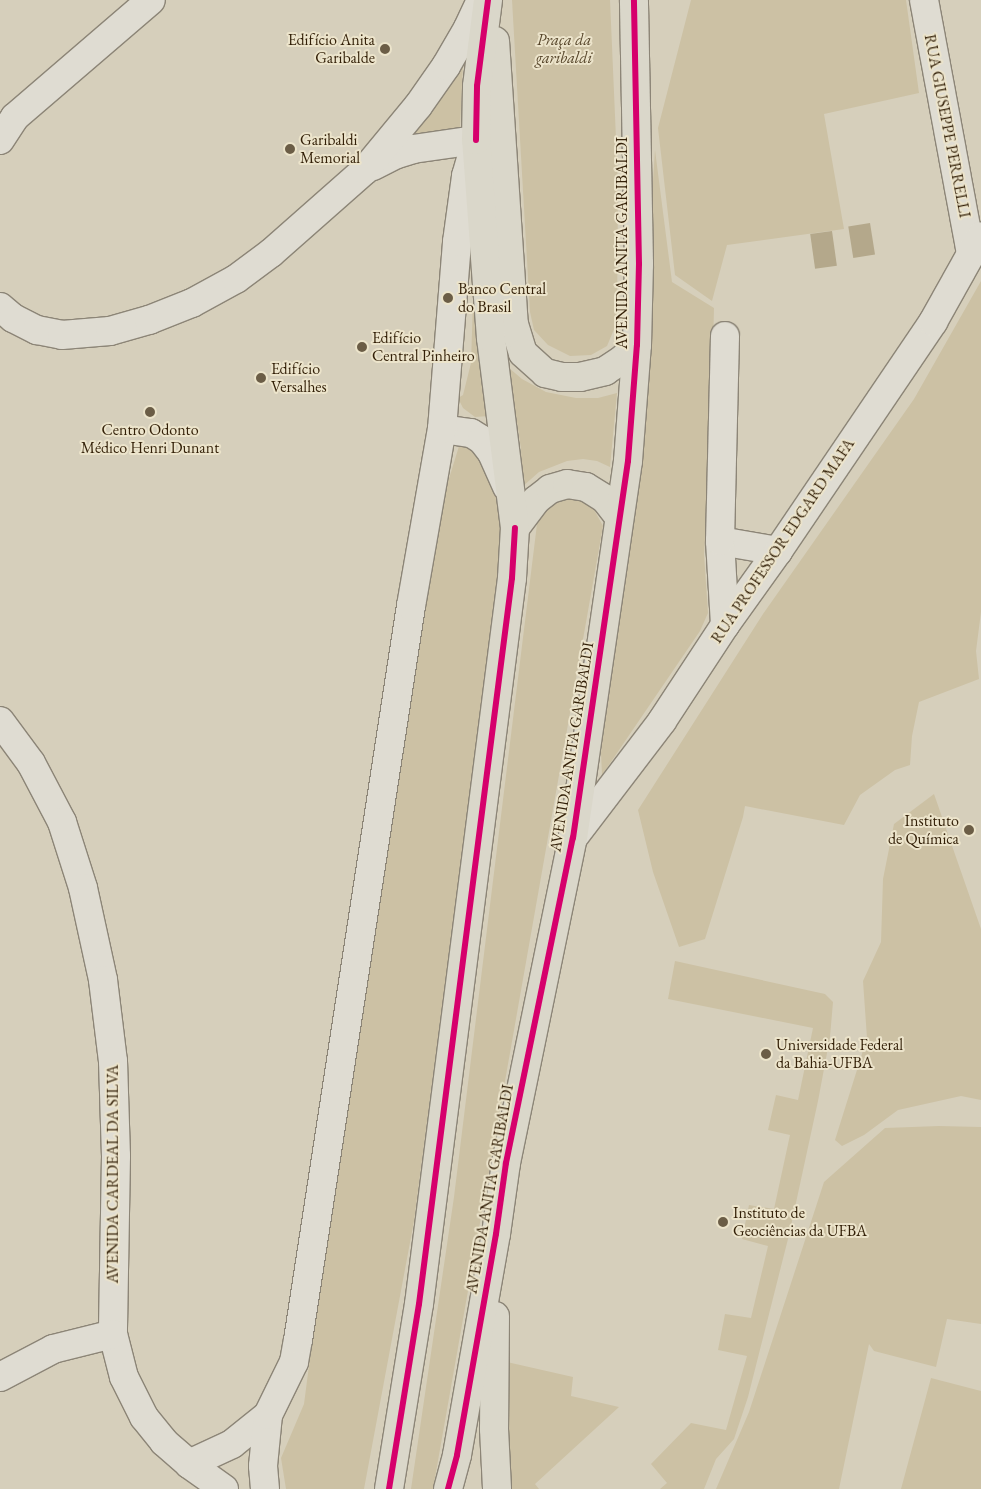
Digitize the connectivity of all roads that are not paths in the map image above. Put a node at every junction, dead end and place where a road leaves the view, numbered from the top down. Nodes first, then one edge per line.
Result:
1 (151, 0) edge
2 (481, 0) edge
3 (488, 0) edge
4 (492, 0) edge
5 (634, 0) edge
6 (924, 0) edge
7 (0, 140) edge
8 (476, 140) junction
9 (365, 170) junction
10 (976, 244) edge
11 (0, 307) edge
12 (725, 336) dead end
13 (637, 345) junction
14 (442, 429) junction
15 (510, 493) junction
16 (619, 517) junction
17 (515, 528) junction
18 (720, 541) junction
19 (778, 551) junction
20 (725, 625) junction
21 (0, 721) edge
22 (573, 838) junction
23 (496, 1234) junction
24 (113, 1334) junction
25 (0, 1377) edge
26 (268, 1415) junction
27 (189, 1464) junction
28 (224, 1489) edge
29 (265, 1489) edge
30 (389, 1489) edge
31 (448, 1489) edge
32 (498, 1489) edge

1 - 7 street
2 - 9 street
3 - 8 main road
4 - 13 main road
5 - 13 main road, AVENIDA ANITA GARIBALDI
6 - 10 street, RUA GIUSEPPE PERRELLI
8 - 9 street
8 - 14 street
8 - 15 main road
9 - 11 street
10 - 19 street, RUA PROFESSOR EDGARD MAFA
12 - 18 street
13 - 16 main road, AVENIDA ANITA GARIBALDI
14 - 15 street
14 - 26 street
15 - 17 main road
16 - 17 main road
16 - 22 main road, AVENIDA ANITA GARIBALDI
17 - 30 main road
18 - 19 street
18 - 20 street
19 - 20 street, RUA PROFESSOR EDGARD MAFA
20 - 22 street, RUA PROFESSOR EDGARD MAFA
21 - 24 street, AVENIDA CARDEAL DA SILVA
22 - 23 main road, AVENIDA ANITA GARIBALDI
23 - 31 main road, AVENIDA ANITA GARIBALDI
23 - 32 main road
24 - 25 street
24 - 27 street, AVENIDA CARDEAL DA SILVA
26 - 27 street
26 - 29 street
27 - 28 street, AVENIDA CARDEAL DA SILVA

